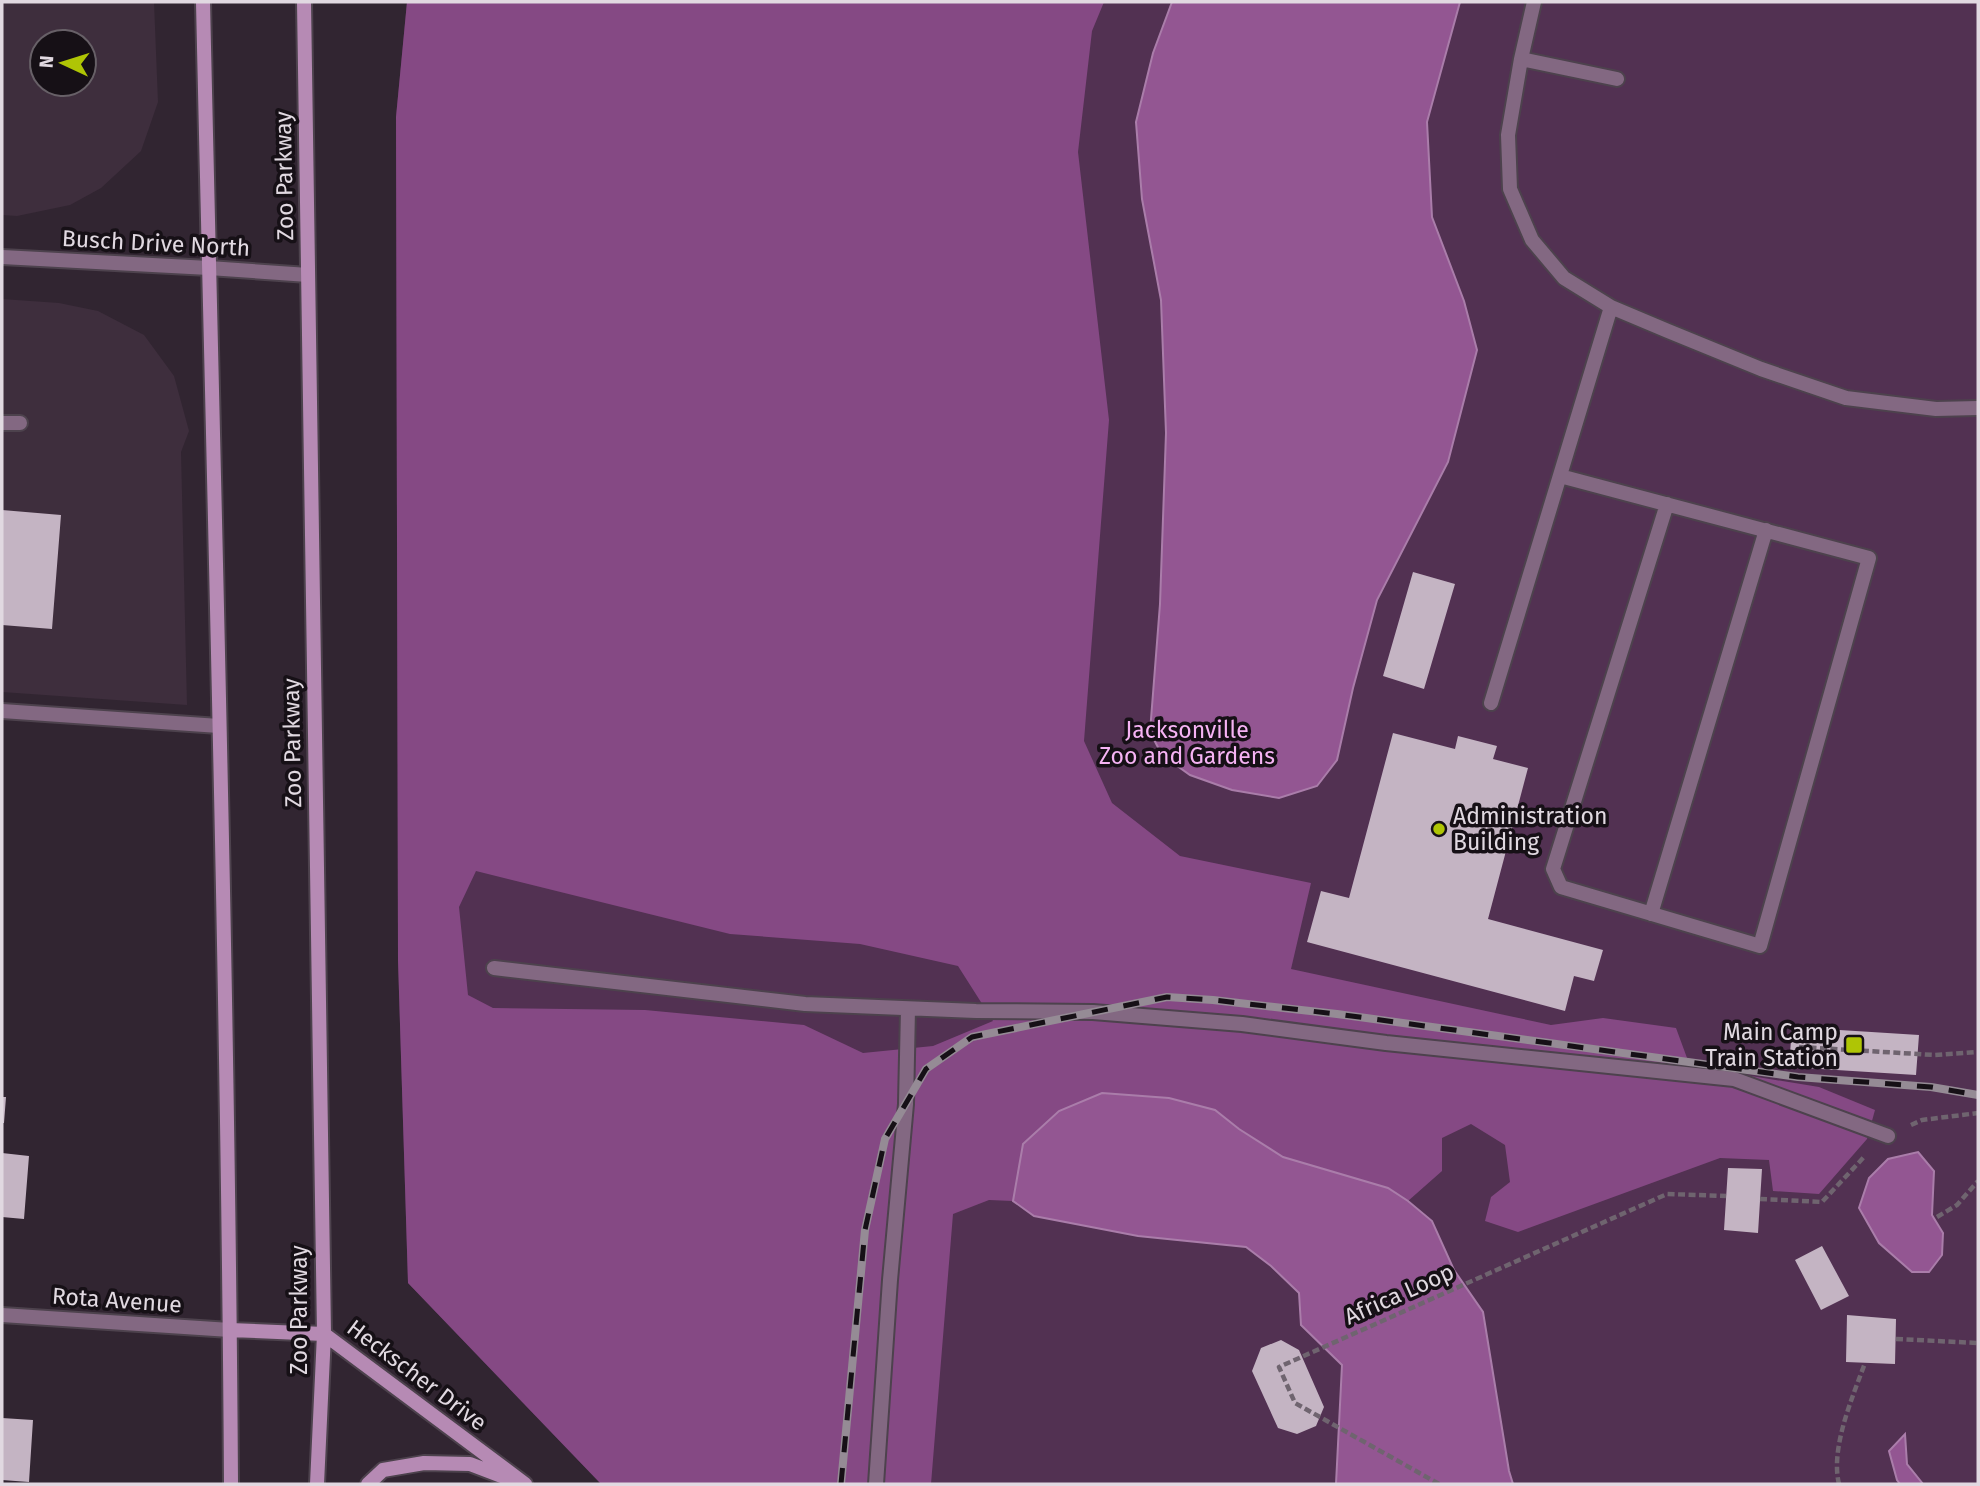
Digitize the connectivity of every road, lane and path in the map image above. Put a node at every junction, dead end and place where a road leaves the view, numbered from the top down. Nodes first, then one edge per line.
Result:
1 (203, 2) edge
2 (304, 2) edge
3 (1534, 2) edge
4 (1521, 59) junction
5 (1617, 79) dead end
6 (2, 257) edge
7 (209, 268) junction
8 (308, 275) junction
9 (1611, 307) junction
10 (1978, 408) edge
11 (2, 423) edge
12 (20, 423) dead end
13 (1560, 476) junction
14 (1667, 504) junction
15 (1766, 530) junction
16 (1491, 703) dead end
17 (2, 710) edge
18 (219, 726) junction
19 (1651, 914) junction
20 (494, 968) dead end
21 (908, 1009) junction
22 (1799, 1047) dead end
23 (1978, 1052) edge
24 (1978, 1113) edge
25 (1883, 1139) junction
26 (1978, 1181) edge
27 (1726, 1196) dead end
28 (1760, 1199) dead end
29 (1937, 1217) dead end
30 (2, 1315) edge
31 (230, 1329) junction
32 (324, 1334) junction
33 (1896, 1339) dead end
34 (1978, 1343) edge
35 (1866, 1363) dead end
36 (231, 1484) edge
37 (317, 1484) edge
38 (368, 1484) edge
39 (525, 1484) edge
40 (876, 1484) edge
41 (1439, 1484) edge
42 (1839, 1484) edge

1 - 7 main road
2 - 8 main road, Zoo Parkway
3 - 4 street
4 - 5 street
4 - 9 street
6 - 7 street, Busch Drive North
7 - 8 street, Busch Drive North
7 - 18 main road
8 - 32 main road, Zoo Parkway
9 - 10 street
9 - 13 street
11 - 12 street
13 - 14 street
13 - 16 street
14 - 15 street
14 - 19 street
15 - 19 street
15 - 19 street
17 - 18 street
18 - 31 main road
20 - 21 street
21 - 25 street
21 - 40 street
22 - 23 path
24 - 25 path
25 - 28 path
26 - 29 path
27 - 41 path, Africa Loop
30 - 31 street, Rota Avenue
31 - 32 main road, Heckscher Drive
31 - 36 main road
32 - 37 main road, Zoo Parkway
32 - 39 main road, Heckscher Drive
33 - 34 path
35 - 42 path
38 - 39 main road

